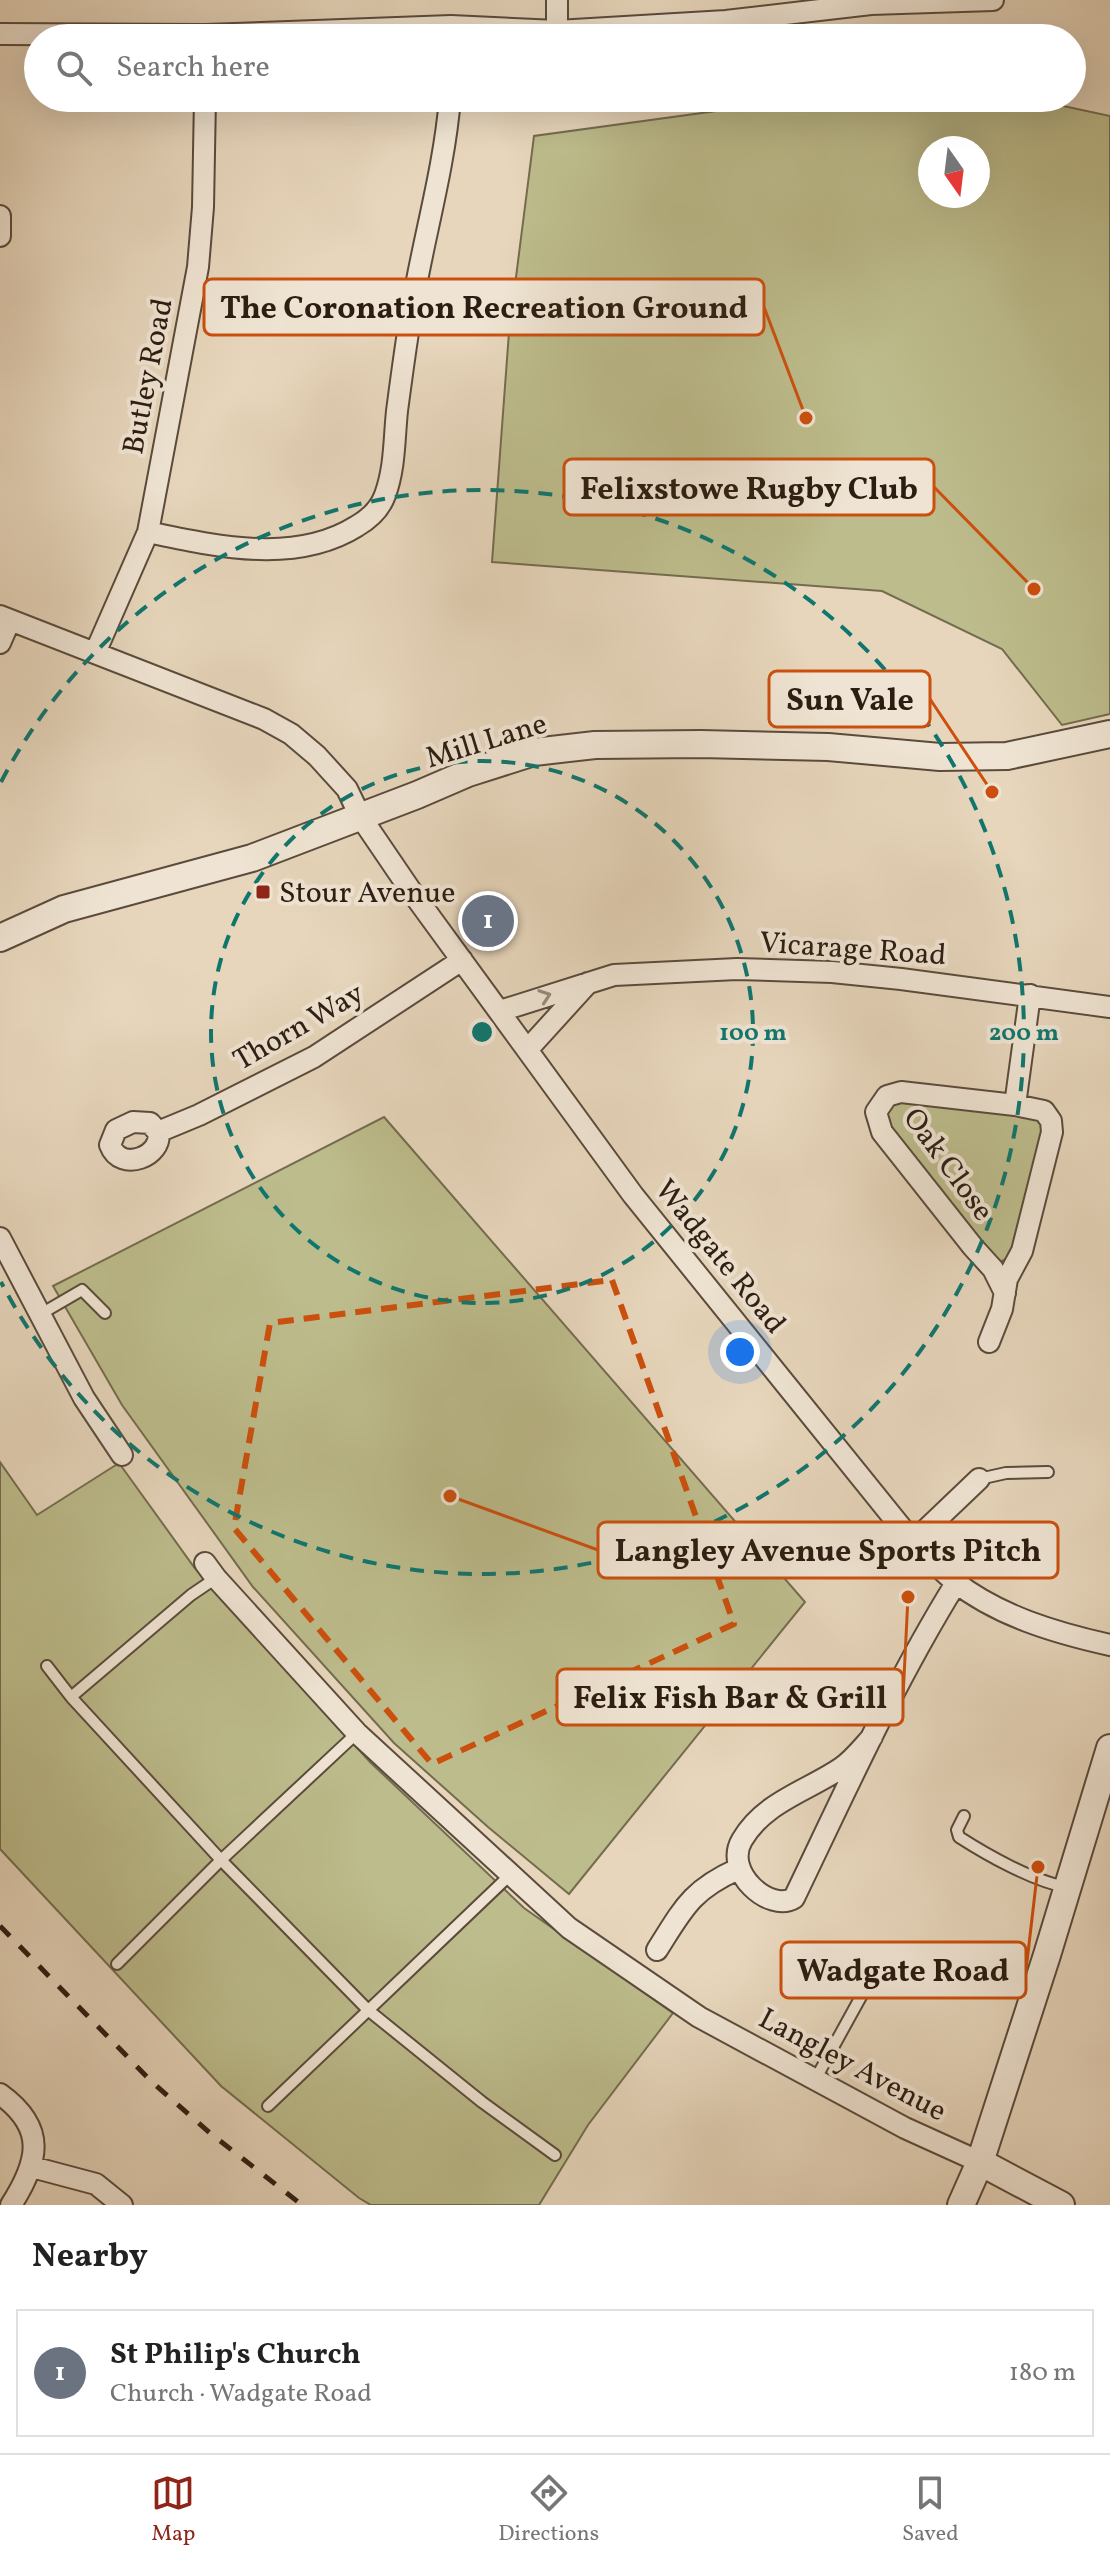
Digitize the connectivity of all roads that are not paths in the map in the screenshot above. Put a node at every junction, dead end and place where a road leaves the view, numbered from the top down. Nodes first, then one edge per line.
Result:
1 (557, 0) edge
2 (993, 0) edge
3 (557, 24) edge
4 (675, 24) edge
5 (0, 34) edge
6 (24, 34) edge
7 (205, 112) edge
8 (449, 112) edge
9 (0, 216) edge
10 (0, 236) edge
11 (148, 532) junction
12 (5, 618) edge
13 (0, 643) edge
14 (95, 653) junction
15 (1110, 734) edge
16 (360, 816) junction
17 (0, 938) edge
18 (462, 960) junction
19 (591, 980) junction
20 (1030, 995) junction
21 (1110, 1007) edge
22 (500, 1011) junction
23 (528, 1049) junction
24 (1015, 1105) junction
25 (158, 1132) dead end
26 (0, 1238) edge
27 (1005, 1293) junction
28 (105, 1313) dead end
29 (39, 1315) junction
30 (989, 1342) dead end
31 (122, 1455) dead end
32 (1048, 1472) dead end
33 (979, 1479) joint
34 (913, 1542) junction
35 (210, 1571) joint
36 (956, 1583) junction
37 (1110, 1645) edge
38 (47, 1666) dead end
39 (71, 1697) junction
40 (357, 1733) junction
41 (872, 1737) junction
42 (1110, 1748) edge
43 (964, 1816) dead end
44 (221, 1860) junction
45 (738, 1869) junction
46 (511, 1874) junction
47 (1068, 1887) junction
48 (657, 1950) dead end
49 (117, 1964) dead end
50 (869, 1982) dead end
51 (368, 2010) junction
52 (815, 2080) junction
53 (0, 2094) edge
54 (268, 2106) dead end
55 (555, 2155) dead end
56 (980, 2162) junction
57 (32, 2167) junction
58 (11, 2205) edge
59 (122, 2205) edge
60 (961, 2205) edge
61 (1061, 2205) edge

1 - 3 street
2 - 4 street
5 - 6 street
7 - 11 street, Butley Road
8 - 11 street
9 - 10 street
11 - 14 street, Butley Road
12 - 13 street
12 - 14 street
14 - 16 street
15 - 16 street, Mill Lane
16 - 17 street, Mill Lane
16 - 18 street, Wadgate Road
18 - 22 street, Wadgate Road
18 - 25 street, Thorn Way
19 - 20 street, Vicarage Road
22 -> 19 street, Vicarage Road
19 - 23 street
20 - 21 street, Vicarage Road
20 - 24 street
22 - 23 street, Wadgate Road
23 - 34 street, Wadgate Road
24 - 27 street, Oak Close
24 - 27 street, Oak Close
26 - 29 street
27 - 30 street, Oak Close
28 - 29 lane
29 - 31 street
32 - 33 lane
33 - 34 street
34 - 36 street, Wadgate Road
35 - 39 lane
35 - 40 street, Langley Avenue
36 - 37 street, Wadgate Road
36 - 41 street
38 - 39 lane
39 - 44 lane
40 - 44 lane
40 - 46 street, Langley Avenue
41 - 45 street
41 - 45 street
42 - 47 street
43 - 47 lane
44 - 49 lane
44 - 51 lane
45 - 48 street
46 - 51 lane
46 - 52 street, Langley Avenue
47 - 56 street
50 - 52 lane
51 - 54 lane
51 - 55 lane
52 - 56 street, Langley Avenue
53 - 57 street
56 - 60 street
56 - 61 street
57 - 58 street
57 - 59 street

